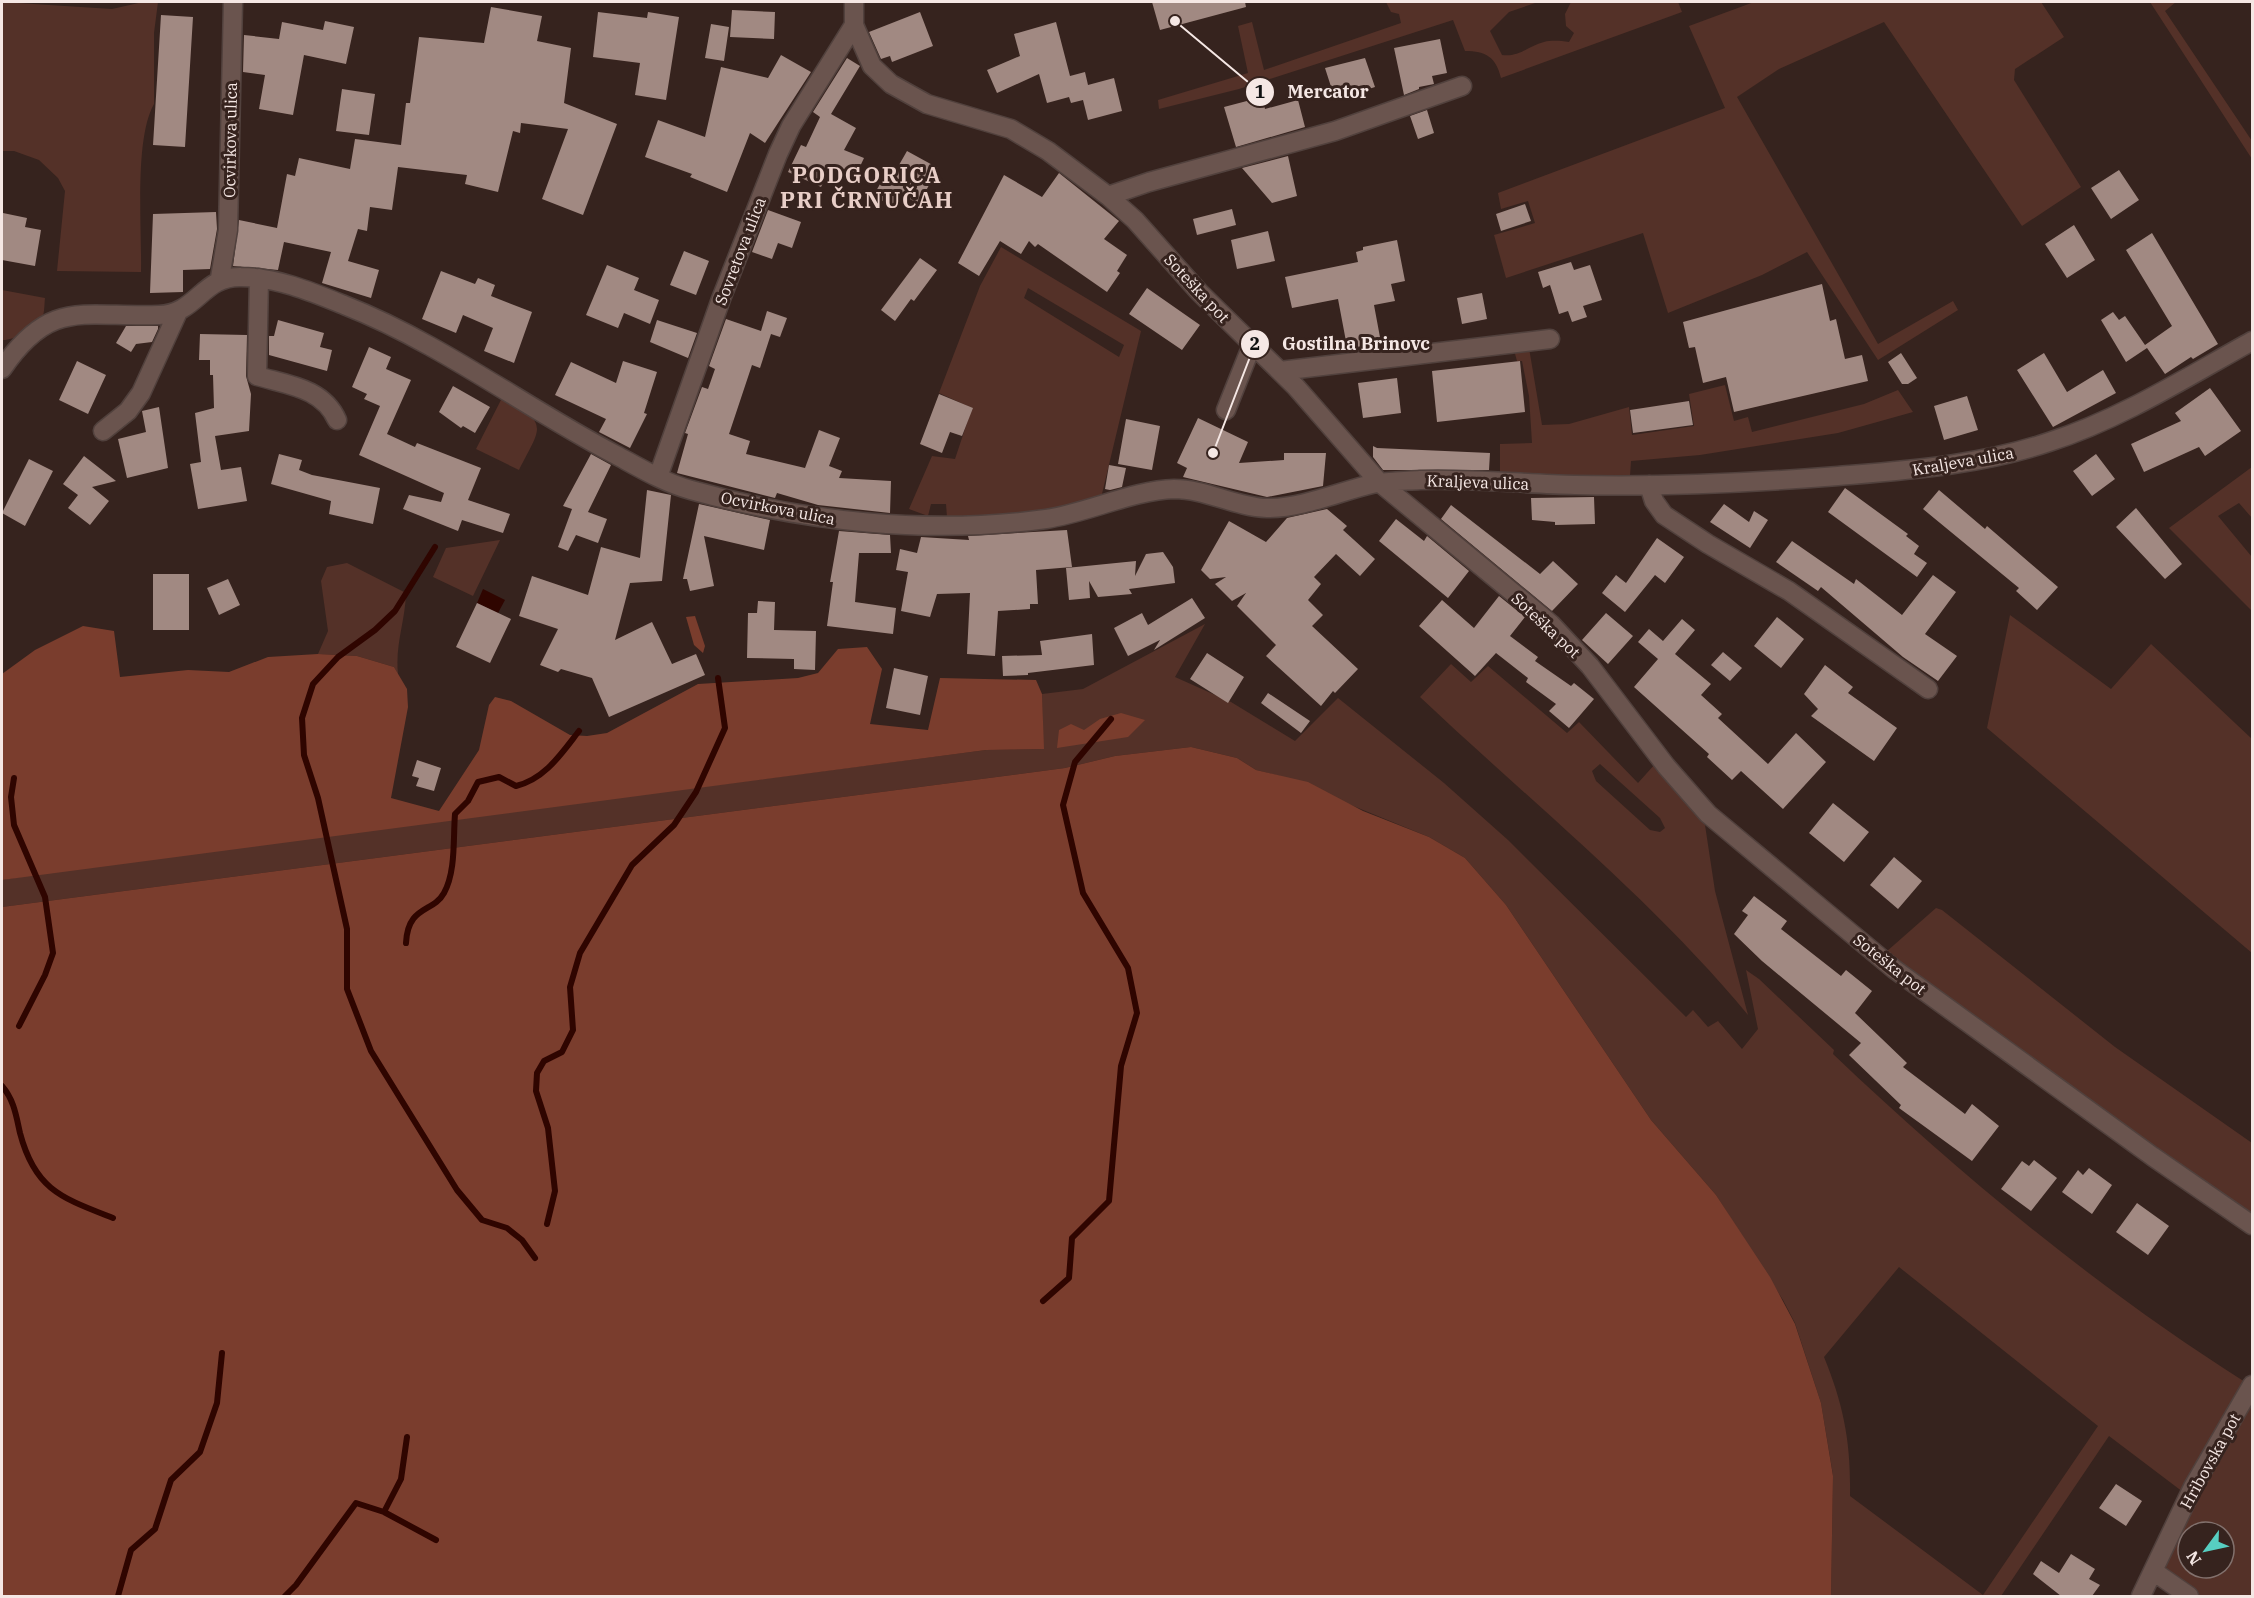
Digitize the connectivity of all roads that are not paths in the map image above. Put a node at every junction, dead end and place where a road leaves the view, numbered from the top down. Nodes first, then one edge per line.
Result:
1 (233, 2) edge
2 (854, 2) edge
3 (854, 26) junction
4 (1462, 86) dead end
5 (1108, 196) junction
6 (220, 278) junction
7 (259, 278) junction
8 (177, 315) junction
9 (1550, 339) dead end
10 (2253, 341) edge
11 (1252, 345) junction
12 (2, 369) edge
13 (1280, 371) junction
14 (1226, 410) dead end
15 (337, 420) dead end
16 (103, 431) dead end
17 (658, 477) junction
18 (1379, 482) junction
19 (1649, 485) junction
20 (1928, 689) dead end
21 (2253, 1225) edge
22 (2253, 1385) edge
23 (2153, 1571) junction
24 (2141, 1596) edge
25 (2188, 1596) edge

1 - 6 street, Ocvirkova ulica
2 - 3 street
3 - 5 street, Soteška pot
3 - 17 street, Sovretova ulica
4 - 5 street
5 - 11 street, Soteška pot
6 - 7 street, Ocvirkova ulica
6 - 8 street
7 - 15 street
7 - 17 street, Ocvirkova ulica
8 - 12 street
8 - 16 street
9 - 13 street
10 - 19 street, Kraljeva ulica
11 - 13 street, Soteška pot
11 - 14 street
13 - 18 street, Soteška pot
17 - 18 street, Ocvirkova ulica
18 - 19 street, Kraljeva ulica
18 - 21 street, Soteška pot
19 - 20 street
22 - 23 street, Hribovska pot
23 - 24 street, Hribovska pot
23 - 25 street

